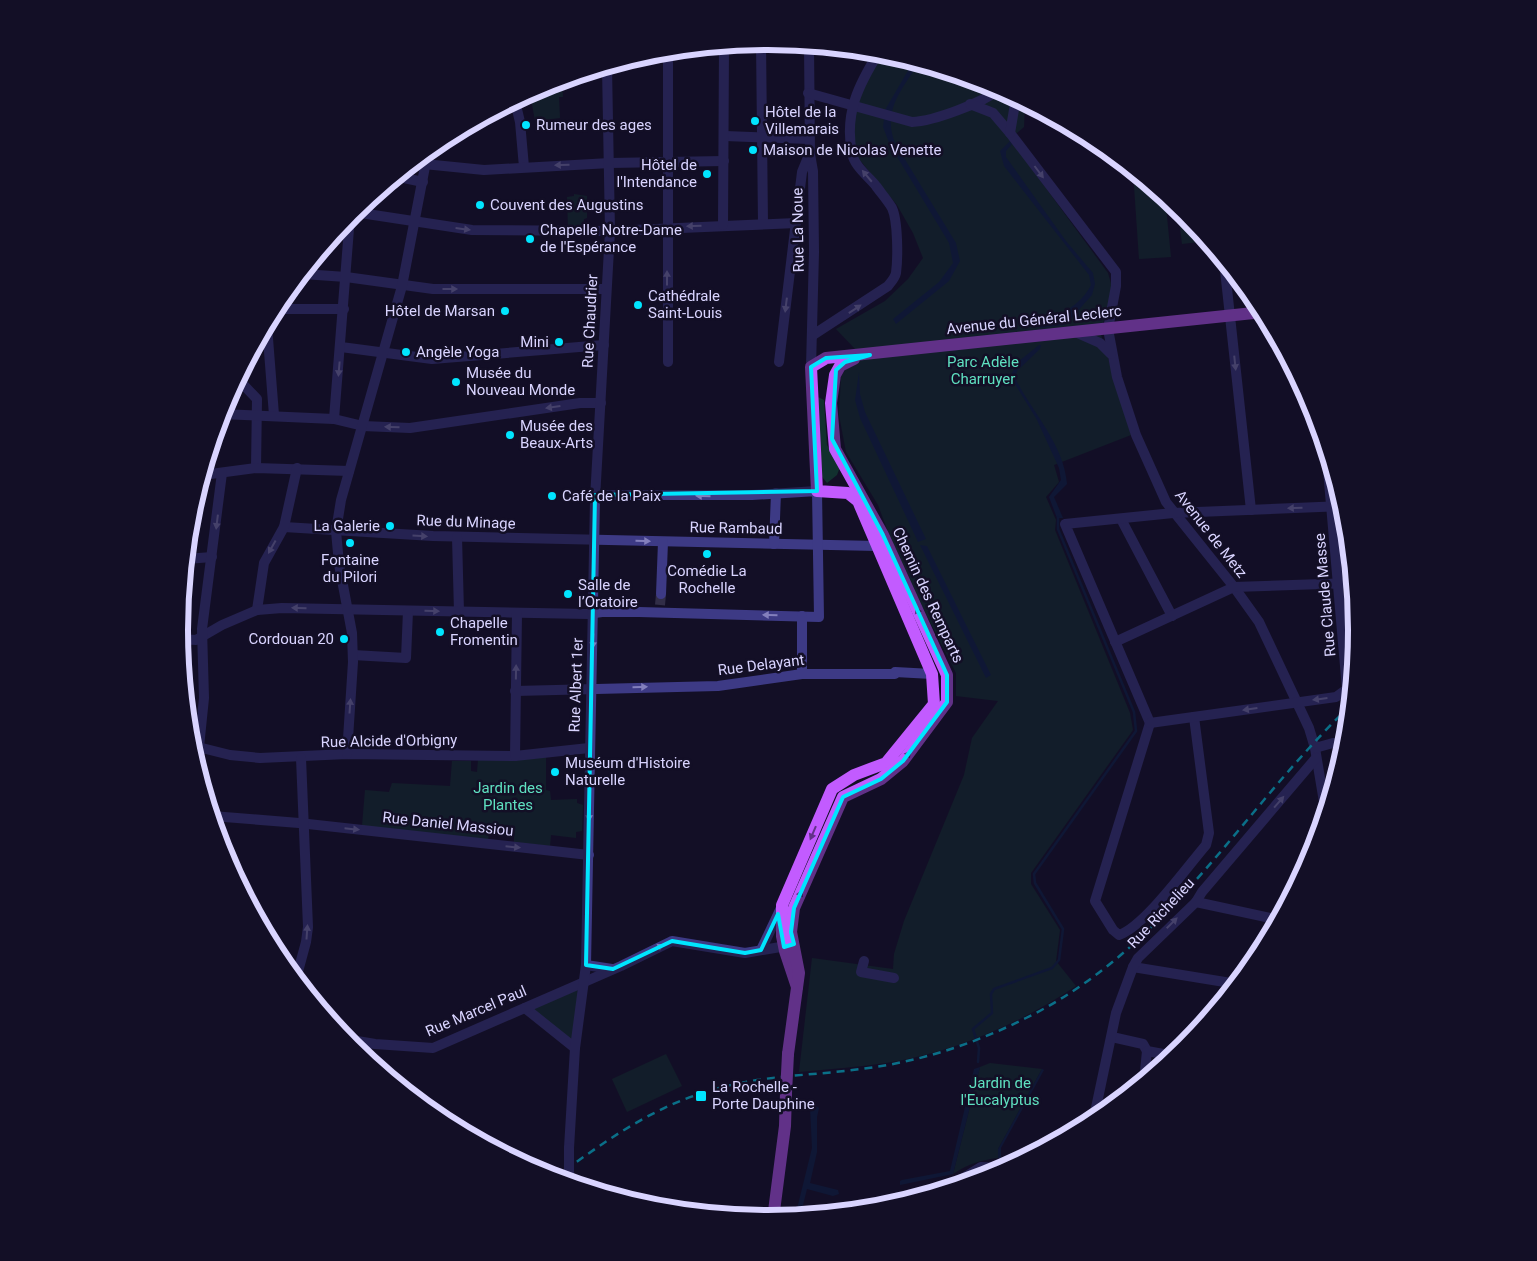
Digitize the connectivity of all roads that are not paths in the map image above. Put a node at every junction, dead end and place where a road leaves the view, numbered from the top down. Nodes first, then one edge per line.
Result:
1 (761, 50) edge
2 (810, 51) edge
3 (724, 52) edge
4 (668, 59) edge
5 (874, 60) edge
6 (608, 73) edge
7 (808, 93) junction
8 (990, 94) edge
9 (970, 104) junction
10 (853, 105) junction
11 (1015, 105) edge
12 (517, 108) edge
13 (1010, 133) junction
14 (725, 136) junction
15 (762, 137) junction
16 (809, 139) junction
17 (810, 154) junction
18 (724, 160) junction
19 (670, 162) junction
20 (610, 163) junction
21 (426, 164) joint
22 (524, 167) junction
23 (405, 178) edge
24 (422, 182) junction
25 (359, 219) edge
26 (415, 223) junction
27 (796, 223) junction
28 (763, 224) junction
29 (723, 226) junction
30 (668, 227) junction
31 (349, 229) edge
32 (610, 231) junction
33 (1225, 273) edge
34 (310, 274) edge
35 (346, 277) junction
36 (402, 286) junction
37 (606, 289) junction
38 (285, 309) edge
39 (344, 309) junction
40 (1254, 313) edge
41 (1230, 315) junction
42 (1108, 328) junction
43 (1075, 332) junction
44 (813, 334) junction
45 (268, 337) edge
46 (604, 345) junction
47 (341, 347) junction
48 (384, 354) junction
49 (870, 355) junction
50 (1112, 355) junction
51 (668, 362) dead end
52 (779, 362) dead end
53 (811, 367) junction
54 (810, 381) junction
55 (243, 384) edge
56 (601, 403) junction
57 (832, 403) junction
58 (230, 414) edge
59 (256, 414) junction
60 (274, 415) junction
61 (334, 419) junction
62 (363, 426) junction
63 (256, 468) junction
64 (297, 468) junction
65 (846, 469) junction
66 (349, 472) junction
67 (222, 473) junction
68 (210, 474) edge
69 (1329, 479) edge
70 (834, 491) junction
71 (818, 492) junction
72 (776, 494) junction
73 (595, 495) junction
74 (1331, 507) junction
75 (1335, 507) edge
76 (1251, 510) junction
77 (1173, 513) junction
78 (1121, 519) junction
79 (284, 527) junction
80 (336, 531) junction
81 (457, 537) junction
82 (594, 540) junction
83 (663, 542) junction
84 (774, 544) junction
85 (818, 544) junction
86 (878, 546) junction
87 (212, 558) junction
88 (193, 559) edge
89 (1339, 583) junction
90 (1347, 583) edge
91 (1234, 587) junction
92 (661, 594) tunnel mouth
93 (348, 609) junction
94 (257, 610) junction
95 (408, 611) junction
96 (458, 612) junction
97 (517, 613) junction
98 (594, 613) junction
99 (802, 616) junction
100 (1172, 616) junction
101 (202, 638) junction
102 (188, 641) edge
103 (1115, 642) junction
104 (353, 654) junction
105 (802, 674) junction
106 (932, 674) junction
107 (1347, 676) edge
108 (591, 688) junction
109 (1346, 688) edge
110 (516, 691) junction
111 (1298, 702) junction
112 (1194, 717) junction
113 (1150, 723) junction
114 (197, 734) edge
115 (1338, 744) edge
116 (200, 747) edge
117 (589, 748) junction
118 (1316, 753) junction
119 (347, 754) junction
120 (515, 756) junction
121 (301, 758) junction
122 (1324, 799) edge
123 (219, 817) edge
124 (303, 824) junction
125 (588, 855) junction
126 (1196, 902) junction
127 (782, 905) junction
128 (1272, 919) edge
129 (789, 946) junction
130 (762, 950) junction
131 (864, 961) dead end
132 (586, 965) junction
133 (1133, 968) junction
134 (613, 969) junction
135 (298, 970) edge
136 (894, 978) dead end
137 (585, 980) junction
138 (1230, 983) edge
139 (525, 1008) junction
140 (1112, 1037) junction
141 (358, 1041) edge
142 (575, 1048) junction
143 (1147, 1051) junction
144 (1165, 1054) edge
145 (1145, 1072) edge
146 (1096, 1110) edge
147 (991, 1167) edge
148 (569, 1175) edge
149 (968, 1175) edge
150 (774, 1211) edge

1 - 15 street
2 - 7 street, Rue La Noue
3 - 14 street
4 - 19 street
5 - 10 street
6 - 20 street, Rue Chaudrier
7 - 10 street
7 - 16 street, Rue La Noue
8 - 9 street
9 - 10 street
9 - 13 street, Avenue de Metz
44 -> 10 street
11 - 13 street
12 - 22 street
13 -> 42 street, Avenue de Metz
14 - 15 street
14 - 18 street
15 - 16 street
15 - 28 street
16 - 17 street, Rue La Noue
17 - 27 street
17 - 44 street, Rue La Noue
18 - 19 street
18 - 29 street
19 - 20 street
19 - 30 street
20 -> 22 street
20 - 32 street, Rue Chaudrier
21 - 22 street
21 - 24 street
23 - 24 street
24 - 26 street
25 - 26 street
26 -> 32 street
26 - 36 street
27 - 28 street
27 -> 52 street
28 - 29 street
29 -> 30 street
30 - 32 street
51 -> 30 street
31 - 35 street
32 - 37 street, Rue Chaudrier
33 - 41 street
34 - 35 street
35 - 36 street
35 - 39 street
36 -> 37 street
36 - 48 street
37 - 46 street, Rue Chaudrier
38 - 39 street
39 - 47 street
40 - 41 main road, Avenue du Général Leclerc
41 - 42 main road, Avenue du Général Leclerc
41 -> 76 street
42 - 43 main road, Avenue du Général Leclerc
42 - 50 street, Avenue de Metz
43 - 49 main road, Avenue du Général Leclerc
43 - 50 street
44 - 53 street, Rue La Noue
45 - 60 street
46 - 48 street
46 - 56 street, Rue Chaudrier
47 - 48 street
47 -> 61 street
48 - 62 street
49 - 53 main road, Avenue du Général Leclerc
49 - 57 main road, Chemin des Remparts
50 - 77 street, Avenue de Metz
53 - 54 main road
54 - 57 main road
54 - 71 main road
55 - 59 street
56 -> 62 street
56 - 73 street, Rue Chaudrier
57 - 65 main road, Chemin des Remparts
58 - 59 street
59 - 60 street
59 - 63 street
60 - 61 street
61 - 62 street
62 - 66 street
63 - 64 street
63 - 67 street
64 - 66 street
64 - 79 street
65 - 70 main road
129 -> 65 main road, Chemin des Remparts
66 - 80 street
67 - 68 street
67 -> 87 street
69 - 74 street, Rue Claude Masse
70 - 71 main road, Chemin des Remparts
70 - 86 main road, Chemin des Remparts
71 - 72 street
71 - 85 street
72 -> 73 street
72 - 84 street
73 - 82 street, Rue Chaudrier
74 - 75 street
74 -> 76 street
74 - 89 street, Rue Claude Masse
76 - 77 street
77 - 78 street
77 - 91 street, Avenue de Metz
78 - 100 street
78 - 103 street
79 - 80 street, Rue du Minage
79 -> 94 street
80 -> 81 street, Rue du Minage
80 - 93 street
81 - 82 street, Rue du Minage
81 - 96 street
82 -> 83 street, Rue Rambaud
82 - 98 street, Rue Albert 1er
83 - 84 street, Rue Rambaud
83 - 92 street
84 - 85 street, Rue Rambaud
85 - 86 street, Rue Rambaud
85 - 99 street
86 - 106 main road, Chemin des Remparts
87 - 88 street
87 - 101 street
89 - 90 street
89 - 91 street
89 -> 107 street, Rue Claude Masse
91 - 100 street
91 - 111 street, Avenue de Metz
93 -> 94 street
93 - 95 street
93 - 104 street
94 - 101 street
95 -> 96 street
95 - 104 street
96 - 97 street
97 - 98 street
110 -> 97 street
99 -> 98 street
98 -> 108 street, Rue Albert 1er
99 - 105 street
100 - 103 street
101 - 102 street
101 - 114 street
103 - 113 street
119 -> 104 street
105 - 106 street, Rue Delayant
108 -> 105 street, Rue Delayant
106 -> 127 main road, Chemin des Remparts
108 - 110 street, Rue Delayant
108 - 117 street, Rue Albert 1er
109 -> 111 street, Rue Claude Masse
110 - 120 street
111 -> 112 street
111 - 118 street, Avenue de Metz
112 - 113 street
112 - 113 street
115 - 118 street
116 - 121 street, Rue Alcide d'Orbigny
117 - 120 street, Rue Alcide d'Orbigny
117 -> 125 street, Rue Albert 1er
118 - 122 street, Avenue de Metz
126 -> 118 street, Rue Richelieu
119 - 120 street, Rue Alcide d'Orbigny
119 - 121 street, Rue Alcide d'Orbigny
121 - 124 street
123 - 124 street, Rue Daniel Massiou
124 -> 125 street, Rue Daniel Massiou
135 -> 124 street
125 - 132 street, Rue Albert 1er
126 - 128 street
133 -> 126 street, Rue Richelieu
127 - 129 main road, Chemin des Remparts
127 - 130 street, Chemin des Remparts
129 - 130 street, Rue Marcel Paul
129 - 150 main road, Chemin des Remparts, bridge
134 -> 130 street, Rue Marcel Paul
131 - 136 street
132 - 134 street
132 - 137 street, Rue Albert 1er
133 - 138 street
133 - 140 street, Rue Richelieu
134 - 137 street, Rue Marcel Paul
137 - 139 street, Rue Marcel Paul
137 - 142 street, Rue Albert 1er
139 - 141 street, Rue Marcel Paul
139 - 142 street
140 - 143 street
140 - 146 street, Rue Richelieu
142 - 148 street, Rue Albert 1er, bridge
143 - 144 street
143 - 145 street
147 - 149 street

